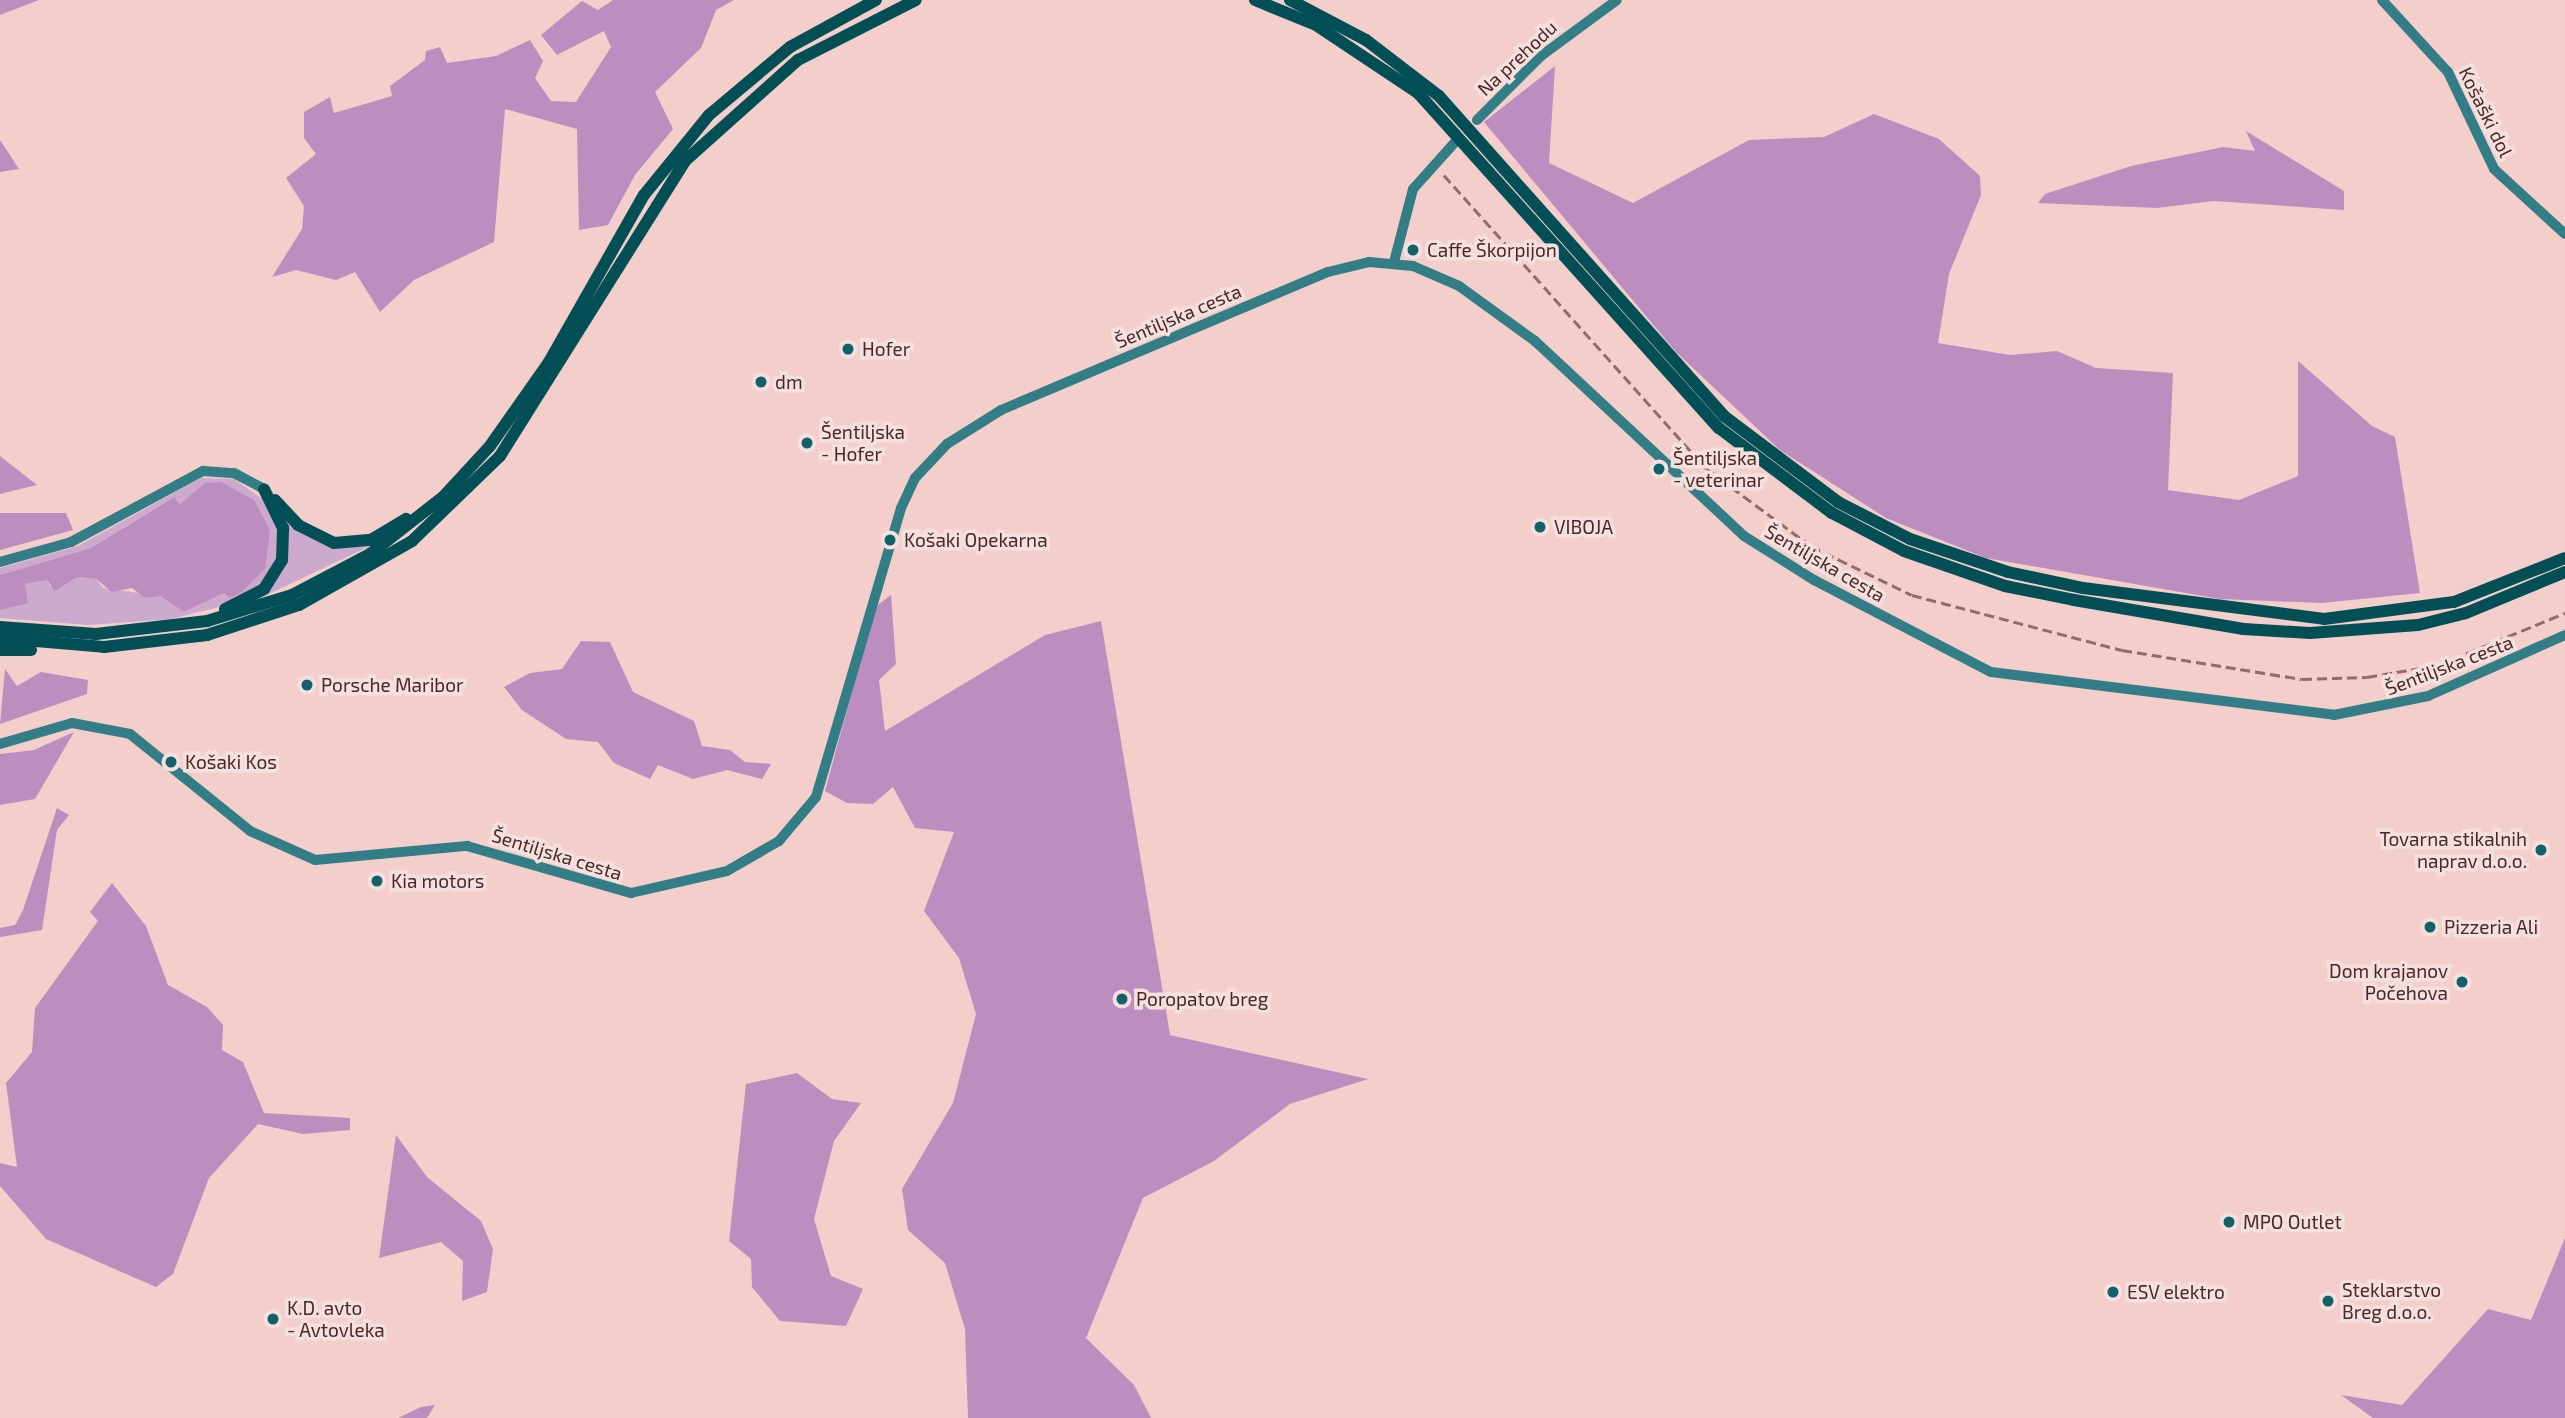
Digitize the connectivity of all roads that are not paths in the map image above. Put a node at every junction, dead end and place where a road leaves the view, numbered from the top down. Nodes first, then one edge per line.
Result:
1 (876, 0) edge
2 (916, 0) edge
3 (1255, 0) edge
4 (1290, 0) edge
5 (1617, 0) edge
6 (2382, 0) edge
7 (1477, 120) dead end
8 (1456, 141) dead end
9 (2565, 234) edge
10 (1394, 262) junction
11 (264, 489) junction
12 (443, 497) junction
13 (2565, 558) edge
14 (0, 562) edge
15 (2565, 572) edge
16 (0, 627) edge
17 (163, 629) junction
18 (2565, 635) edge
19 (0, 638) edge
20 (47, 646) junction
21 (0, 650) edge
22 (0, 744) edge

1 - 12 highway
2 - 20 highway
3 - 15 highway
4 - 13 highway
5 - 7 street, Na prehodu
6 - 9 street, Košaški dol
8 - 10 street
10 - 18 street, Šentiljska cesta
10 - 22 street, Šentiljska cesta
11 - 12 highway
11 - 14 street
11 - 17 highway
12 - 17 highway
16 - 17 highway
19 - 20 highway
20 - 21 highway

